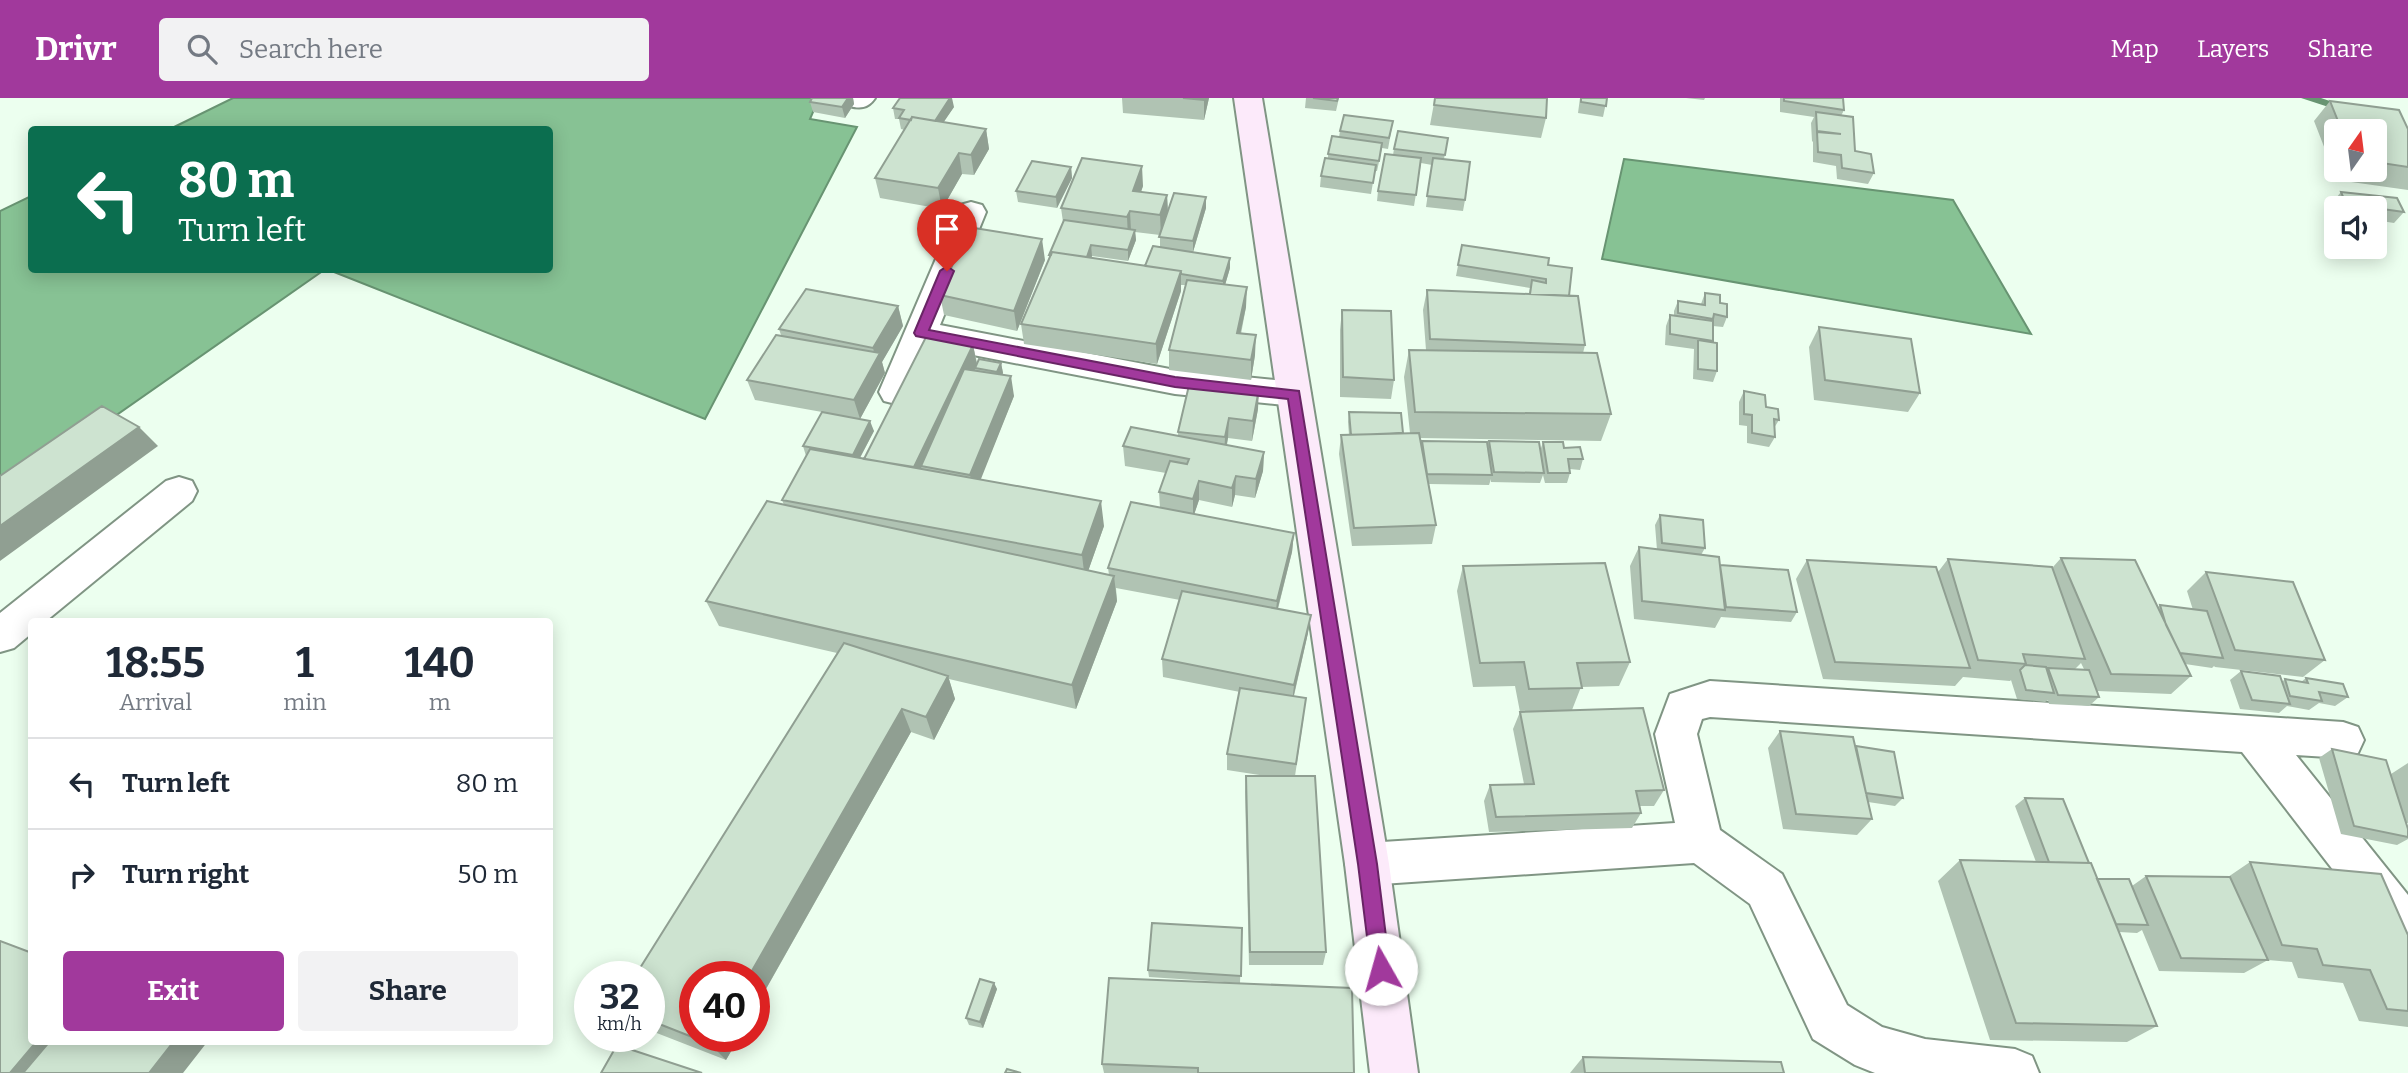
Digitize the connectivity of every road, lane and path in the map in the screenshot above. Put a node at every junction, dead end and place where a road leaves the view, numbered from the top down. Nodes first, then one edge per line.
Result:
1 (1248, 98) edge
2 (971, 212) dead end
3 (921, 333) junction
4 (896, 392) edge
5 (1294, 394) junction
6 (179, 491) dead end
7 (0, 636) edge
8 (2255, 736) junction
9 (2343, 740) dead end
10 (1701, 842) junction
11 (1367, 864) junction
12 (2408, 940) edge
13 (1394, 1073) edge
14 (2015, 1073) edge

1 - 5 street
2 - 3 street
3 - 4 street
3 - 5 street
5 - 11 street
6 - 7 street
8 - 9 street
8 - 10 street
8 - 12 street
10 - 11 street
10 - 14 street
11 - 13 street

